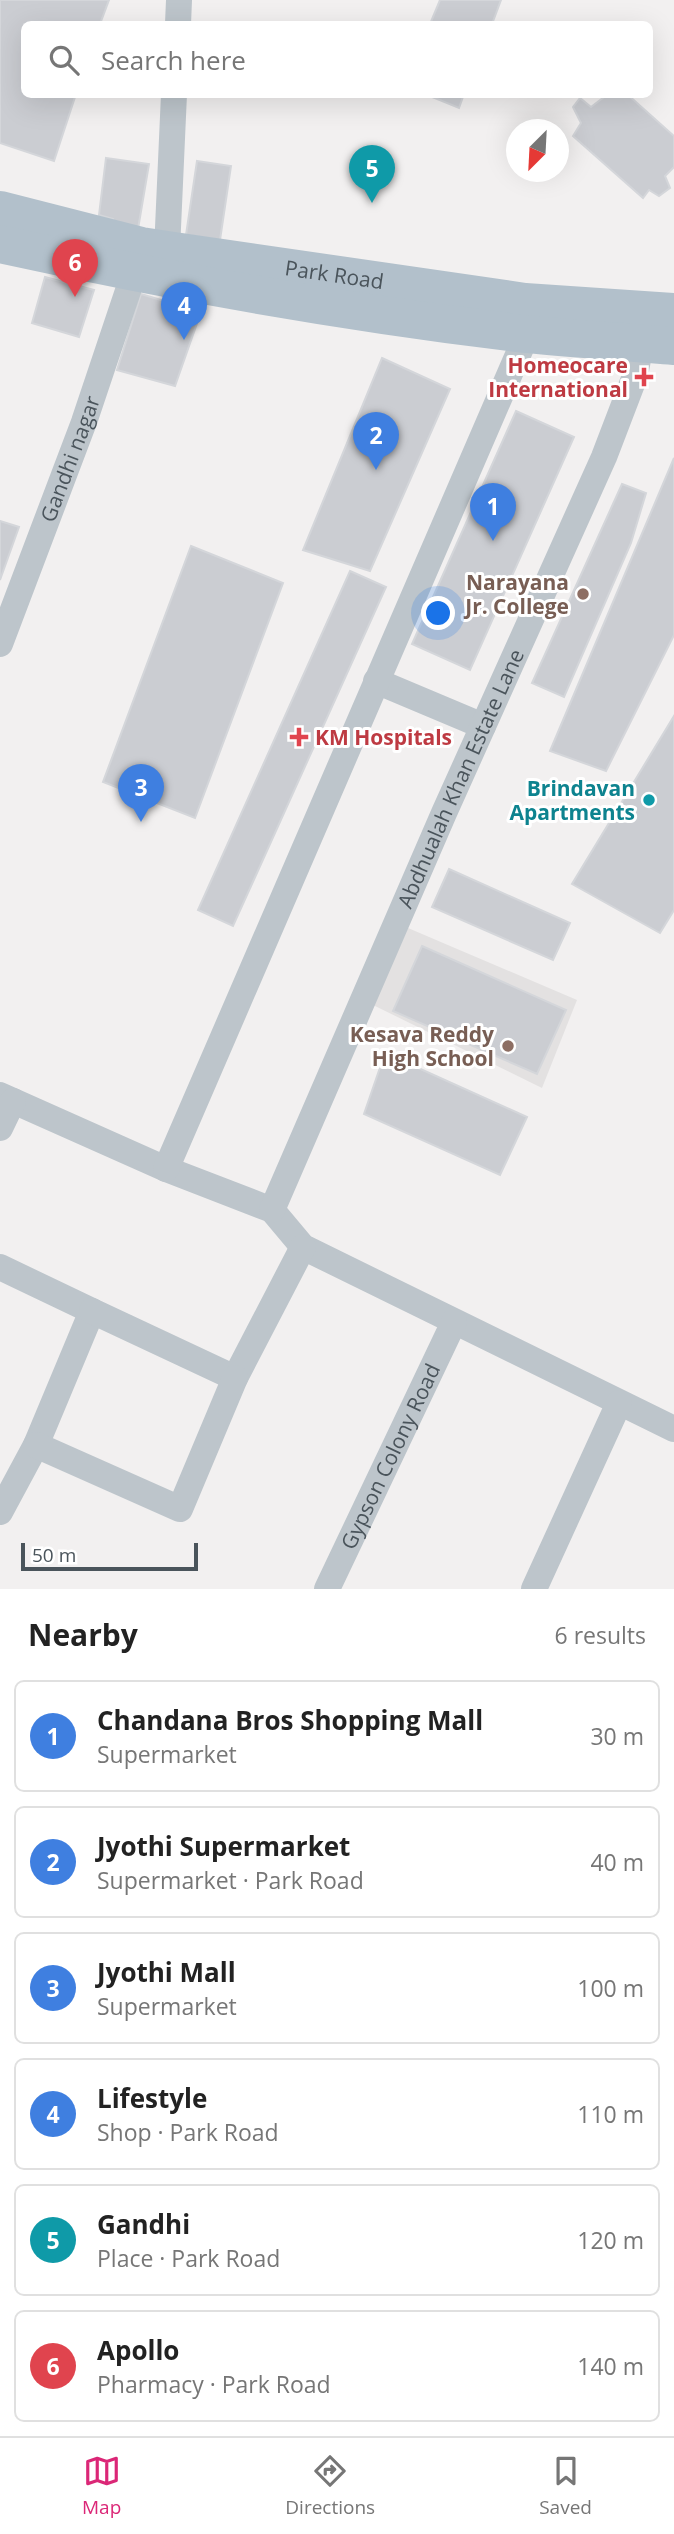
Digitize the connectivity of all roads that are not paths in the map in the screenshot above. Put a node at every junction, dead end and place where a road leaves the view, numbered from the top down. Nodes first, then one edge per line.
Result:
1 (179, 0) edge
2 (178, 21) edge
3 (174, 98) edge
4 (0, 210) edge
5 (0, 244) edge
6 (167, 250) junction
7 (134, 273) junction
8 (674, 312) edge
9 (526, 318) junction
10 (657, 344) edge
11 (0, 644) edge
12 (376, 681) junction
13 (483, 726) junction
14 (7, 1098) edge
15 (0, 1128) edge
16 (166, 1169) junction
17 (272, 1210) junction
18 (303, 1247) junction
19 (0, 1267) edge
20 (92, 1311) junction
21 (454, 1322) junction
22 (235, 1378) junction
23 (619, 1404) junction
24 (674, 1429) edge
25 (36, 1445) junction
26 (0, 1512) edge
27 (327, 1589) edge
28 (534, 1589) edge

1 - 2 street
3 - 6 street
4 - 6 main road, Park Road
5 - 7 main road, Park Road
6 - 9 main road, Park Road
7 - 9 main road, Park Road
7 - 11 street, Gandhi nagar
8 - 9 main road, Park Road
9 - 10 main road, Park Road
9 - 12 street
10 - 13 street, Abdhualah Khan Estate Lane
12 - 13 street
12 - 16 street
13 - 17 street, Abdhualah Khan Estate Lane
14 - 15 street
14 - 16 street
16 - 17 street
17 - 18 street
18 - 21 street
18 - 22 street
19 - 20 street
20 - 22 street
20 - 25 street
21 - 23 street
21 - 27 street, Gypson Colony Road
22 - 25 street
23 - 24 street
23 - 28 street
25 - 26 street

